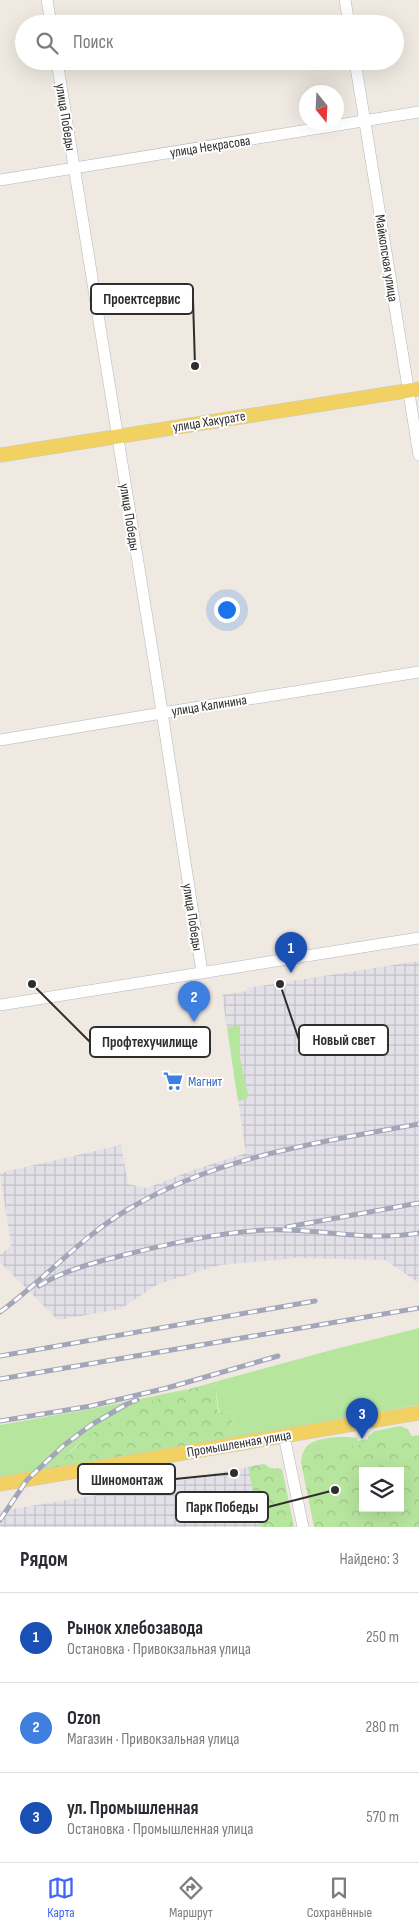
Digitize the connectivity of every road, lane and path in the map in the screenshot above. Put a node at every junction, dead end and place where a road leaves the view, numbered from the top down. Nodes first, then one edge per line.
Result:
1 (47, 0) edge
2 (345, 0) edge
3 (50, 15) edge
4 (348, 15) edge
5 (59, 70) edge
6 (356, 70) edge
7 (419, 112) edge
8 (365, 121) junction
9 (75, 168) junction
10 (0, 180) edge
11 (413, 390) edge
12 (117, 436) junction
13 (0, 455) edge
14 (419, 455) edge
15 (419, 672) edge
16 (162, 713) junction
17 (0, 740) edge
18 (419, 938) edge
19 (202, 972) junction
20 (0, 1005) edge
21 (419, 1413) edge
22 (284, 1436) junction
23 (0, 1484) edge
24 (303, 1527) edge

1 - 3 street
2 - 4 street
5 - 9 street, улица Победы
6 - 8 street, Майкопская улица
7 - 8 street, улица Некрасова
8 - 9 street, улица Некрасова
8 - 11 street, Майкопская улица
9 - 10 street, улица Некрасова
9 - 12 street, улица Победы
11 - 12 main road, улица Хакурате
11 - 14 street, Майкопская улица
12 - 13 main road, улица Хакурате
12 - 16 street, улица Победы
15 - 16 street, улица Калинина
16 - 17 street, улица Калинина
16 - 19 street, улица Победы
18 - 19 street
19 - 20 street
21 - 22 main road, Промышленная улица
22 - 23 main road, Промышленная улица
22 - 24 street

